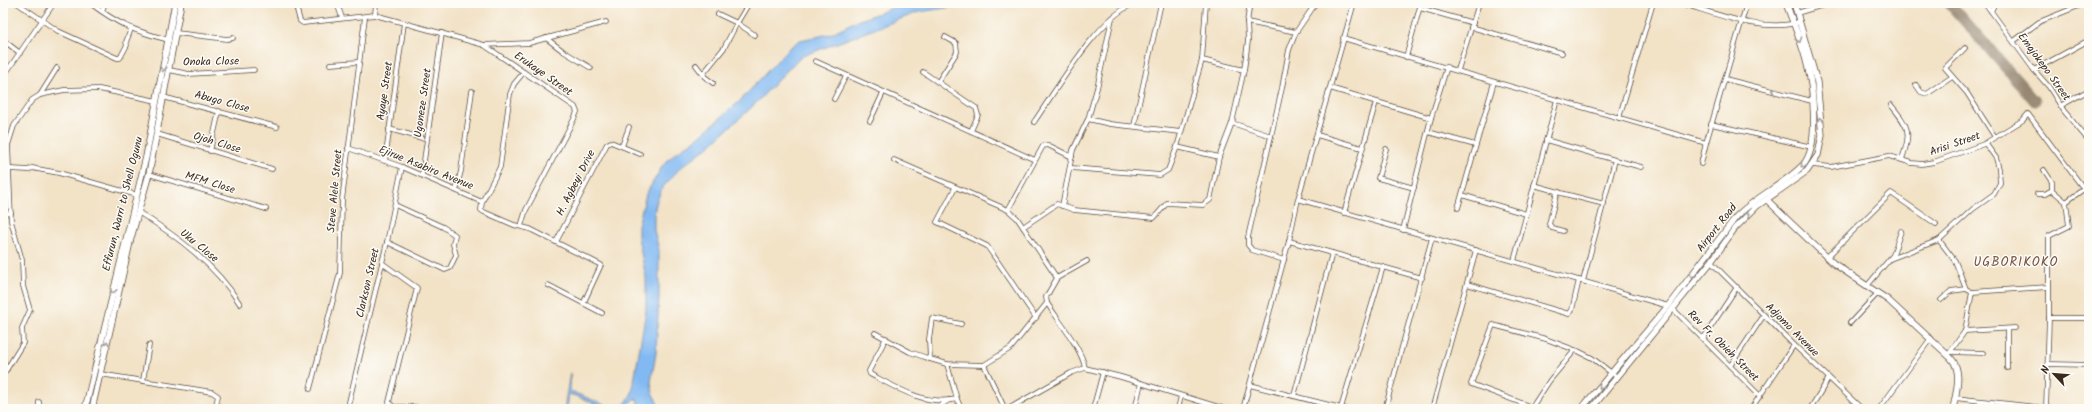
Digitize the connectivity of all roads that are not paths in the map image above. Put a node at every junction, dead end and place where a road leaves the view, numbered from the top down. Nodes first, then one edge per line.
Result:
1 (17, 3) edge
2 (54, 3) edge
3 (90, 3) edge
4 (105, 3) edge
5 (175, 3) edge
6 (181, 3) edge
7 (295, 3) edge
8 (337, 3) edge
9 (376, 3) edge
10 (749, 3) edge
11 (1136, 3) edge
12 (1161, 3) edge
13 (1206, 3) edge
14 (1250, 3) edge
15 (1316, 3) edge
16 (1354, 3) edge
17 (1421, 3) edge
18 (1479, 3) edge
19 (1653, 3) edge
20 (1680, 3) edge
21 (1747, 3) edge
22 (1786, 3) edge
23 (1794, 3) edge
24 (1830, 3) edge
25 (1985, 3) edge
26 (1995, 3) edge
27 (2086, 4) edge
28 (1420, 8) junction
29 (102, 11) junction
30 (1991, 11) junction
31 (1797, 13) junction
32 (718, 14) dead end
33 (375, 15) junction
34 (365, 17) junction
35 (342, 18) junction
36 (1112, 18) junction
37 (1742, 21) junction
38 (42, 22) junction
39 (606, 22) dead end
40 (1247, 22) junction
41 (1800, 22) junction
42 (404, 23) junction
43 (738, 23) junction
44 (1794, 24) junction
45 (1472, 25) junction
46 (131, 29) junction
47 (1296, 32) junction
48 (176, 33) junction
49 (442, 33) junction
50 (755, 35) dead end
51 (945, 36) dead end
52 (233, 38) dead end
53 (546, 38) junction
54 (1343, 38) junction
55 (3, 40) edge
56 (171, 40) junction
57 (2089, 40) edge
58 (2014, 41) junction
59 (484, 45) junction
60 (1965, 48) dead end
61 (20, 53) junction
62 (1562, 53) dead end
63 (1406, 56) junction
64 (1202, 60) junction
65 (815, 61) dead end
66 (359, 62) junction
67 (330, 64) dead end
68 (696, 65) dead end
69 (1447, 67) junction
70 (57, 68) dead end
71 (591, 68) dead end
72 (169, 70) junction
73 (254, 70) dead end
74 (1244, 70) junction
75 (1458, 70) junction
76 (2034, 70) junction
77 (524, 72) junction
78 (923, 72) dead end
79 (703, 74) junction
80 (846, 76) junction
81 (3, 77) edge
82 (1952, 77) junction
83 (1725, 79) junction
84 (938, 82) junction
85 (1494, 82) junction
86 (713, 83) dead end
87 (1916, 85) dead end
88 (1330, 88) junction
89 (2089, 90) edge
90 (472, 91) dead end
91 (883, 93) junction
92 (40, 95) junction
93 (163, 97) junction
94 (834, 99) dead end
95 (1557, 100) junction
96 (157, 101) junction
97 (1812, 101) junction
98 (1376, 102) junction
99 (2062, 105) junction
100 (1891, 106) dead end
101 (219, 110) junction
102 (1431, 118) junction
103 (1619, 118) junction
104 (1088, 119) junction
105 (870, 121) dead end
106 (1034, 122) dead end
107 (1232, 123) junction
108 (1711, 124) junction
109 (1134, 126) junction
110 (276, 127) dead end
111 (629, 128) dead end
112 (389, 130) junction
113 (971, 131) junction
114 (1181, 132) junction
115 (1428, 132) junction
116 (156, 134) junction
117 (1317, 135) junction
118 (1271, 136) junction
119 (1995, 137) junction
120 (422, 138) dead end
121 (1546, 140) junction
122 (2089, 141) edge
123 (1706, 143) junction
124 (1986, 144) junction
125 (1476, 145) junction
126 (622, 146) junction
127 (1177, 147) junction
128 (1813, 147) junction
129 (348, 148) junction
130 (1362, 148) junction
131 (1386, 149) dead end
132 (210, 151) junction
133 (640, 154) dead end
134 (1072, 157) junction
135 (1219, 157) junction
136 (1902, 159) junction
137 (894, 160) dead end
138 (1035, 160) junction
139 (1615, 160) junction
140 (385, 161) junction
141 (1701, 164) dead end
142 (1813, 165) junction
143 (402, 167) junction
144 (1641, 167) dead end
145 (10, 168) junction
146 (1071, 168) junction
147 (272, 169) dead end
148 (2044, 170) dead end
149 (149, 174) junction
150 (422, 175) junction
151 (1534, 185) junction
152 (2089, 185) edge
153 (955, 188) junction
154 (1414, 188) junction
155 (2084, 189) junction
156 (456, 190) junction
157 (2052, 190) junction
158 (1562, 193) junction
159 (2037, 194) dead end
160 (137, 195) junction
161 (1462, 195) junction
162 (1298, 199) junction
163 (1767, 200) junction
164 (482, 202) junction
165 (2066, 202) junction
166 (1604, 204) junction
167 (395, 205) junction
168 (1062, 206) junction
169 (1458, 208) dead end
170 (266, 209) dead end
171 (1008, 210) junction
172 (138, 212) junction
173 (11, 213) junction
174 (1344, 213) junction
175 (3, 214) edge
176 (1526, 214) junction
177 (1936, 224) dead end
178 (521, 226) junction
179 (1023, 227) junction
180 (1403, 230) junction
181 (1563, 231) dead end
182 (1901, 232) dead end
183 (1432, 238) junction
184 (1939, 240) junction
185 (1289, 241) junction
186 (387, 242) junction
187 (556, 242) junction
188 (1476, 250) junction
189 (1332, 253) junction
190 (1827, 257) junction
191 (1890, 259) junction
192 (1284, 260) junction
193 (1087, 261) dead end
194 (1514, 261) junction
195 (1711, 262) junction
196 (382, 263) junction
197 (1383, 267) junction
198 (1057, 278) junction
199 (1422, 278) junction
200 (1581, 281) junction
201 (1467, 284) junction
202 (548, 285) dead end
203 (1867, 286) junction
204 (1737, 287) junction
205 (2048, 287) junction
206 (1966, 290) junction
207 (1972, 292) junction
208 (1878, 293) junction
209 (1941, 300) dead end
210 (584, 302) junction
211 (1047, 303) junction
212 (240, 304) dead end
213 (1670, 308) junction
214 (602, 313) dead end
215 (1764, 315) junction
216 (1036, 318) junction
217 (2049, 318) junction
218 (2089, 318) edge
219 (1850, 323) dead end
220 (961, 324) dead end
221 (2015, 328) dead end
222 (2007, 329) junction
223 (1965, 331) junction
224 (875, 333) dead end
225 (886, 338) junction
226 (1931, 338) junction
227 (1703, 339) junction
228 (1794, 345) junction
229 (149, 346) dead end
230 (1575, 350) junction
231 (1949, 353) junction
232 (1983, 353) dead end
233 (97, 355) junction
234 (104, 356) junction
235 (3, 359) edge
236 (930, 359) junction
237 (947, 364) junction
238 (2049, 364) junction
239 (984, 365) junction
240 (2089, 365) edge
241 (1730, 366) junction
242 (1084, 368) junction
243 (2007, 368) dead end
244 (7, 369) junction
245 (1103, 372) junction
246 (1617, 373) junction
247 (100, 374) junction
248 (3, 375) edge
249 (1829, 378) junction
250 (142, 381) junction
251 (1141, 384) junction
252 (1250, 385) junction
253 (310, 389) dead end
254 (1182, 396) junction
255 (1294, 396) junction
256 (1760, 396) junction
257 (1955, 398) junction
258 (957, 399) junction
259 (949, 400) junction
260 (39, 402) dead end
261 (349, 402) dead end
262 (416, 407) dead end
263 (1343, 408) edge
264 (1860, 408) edge
265 (39, 409) edge
266 (85, 409) edge
267 (92, 409) edge
268 (215, 409) edge
269 (935, 409) edge
270 (961, 409) edge
271 (1006, 409) edge
272 (1092, 409) edge
273 (1135, 409) edge
274 (1178, 409) edge
275 (1225, 409) edge
276 (1243, 409) edge
277 (1385, 409) edge
278 (1432, 409) edge
279 (1581, 409) edge
280 (1591, 409) edge
281 (1752, 409) edge
282 (1810, 409) edge
283 (1879, 409) edge
284 (1953, 409) edge
285 (2046, 409) edge
286 (2054, 409) edge

1 - 38 street
2 - 38 street
3 - 29 street
4 - 29 street
5 - 56 main road, Effurun, Warri to Shell Ogunu
6 - 48 main road, Effurun, Warri to Shell Ogunu
7 - 35 street
8 - 35 street
9 - 33 street
10 - 43 street
11 - 36 street
12 - 109 street
13 - 64 street
14 - 40 street
15 - 47 street
16 - 54 street
17 - 28 street
18 - 45 street
19 - 103 street
20 - 37 street
21 - 37 street
22 - 44 main road
23 - 31 main road, Airport Road
24 - 31 street
25 - 30 street, Emajokepo Street
26 - 30 street
27 - 58 street
28 - 45 street
28 - 63 street
29 - 46 street
30 - 58 street, Emajokepo Street
31 - 41 main road, Airport Road
32 - 43 street
33 - 34 street
33 - 42 street, Erukaye Street
34 - 35 street
34 - 66 street, Steve Alele Street
36 - 104 street
36 - 106 street
37 - 44 street
37 - 83 street
38 - 46 street
38 - 61 street
39 - 53 street
40 - 47 street
40 - 74 street
41 - 44 street
142 -> 41 main road, Airport Road
42 - 49 street, Erukaye Street
42 - 112 street, Ayaye Street
43 - 50 street
43 - 79 street
44 -> 97 main road
45 - 62 street
45 - 75 street
46 - 56 street
47 - 118 street
48 - 52 street
48 - 56 main road, Effurun, Warri to Shell Ogunu
49 - 59 street, Erukaye Street
49 - 150 street, Ugoneze Street
51 - 84 street
53 - 59 street
53 - 71 street
54 - 63 street
54 - 88 street
55 - 61 street
56 - 72 main road, Effurun, Warri to Shell Ogunu
56 -> 96 main road, Effurun, Warri to Shell Ogunu
57 - 76 street
58 - 76 street, Emajokepo Street
59 - 77 street, Erukaye Street
60 - 82 street
61 - 81 street
63 - 69 street
64 - 74 street
64 - 114 street
65 - 80 street
66 - 67 street
66 - 129 street, Steve Alele Street
68 - 79 street
69 - 75 street
69 - 102 street
70 - 92 street
72 - 73 street, Onoka Close
72 - 93 main road, Effurun, Warri to Shell Ogunu
74 - 107 street
75 - 85 street
76 - 99 street, Emajokepo Street
77 - 164 street
77 - 178 street, Erukaye Street
78 - 84 street
79 - 86 street
80 - 91 street
80 - 94 street
82 - 87 street
82 - 119 street
97 -> 83 street
83 - 108 street
84 - 113 street
85 - 95 street
85 - 125 street
88 - 98 street
88 - 117 street
89 - 99 street
90 - 156 street
91 - 105 street
91 - 113 street
92 - 96 street
92 - 145 street
93 - 101 street, Abugo Close
93 - 116 main road, Effurun, Warri to Shell Ogunu
95 - 103 street
95 - 121 street
96 - 160 main road, Effurun, Warri to Shell Ogunu
97 - 128 main road
98 - 102 street
98 - 130 street
99 - 122 street, Emajokepo Street
100 - 136 street
101 - 110 street, Abugo Close
101 - 132 street
102 - 115 street
103 - 123 street
104 - 109 street
104 - 134 street
107 - 118 street
107 - 135 street
108 - 123 street
108 - 128 street
109 - 114 street
111 - 126 street
112 - 120 street
112 - 140 street, Ayaye Street
113 - 138 street
114 - 127 street
115 - 125 street
115 - 154 street
116 - 132 street, Ojoh Close
116 - 149 main road, Effurun, Warri to Shell Ogunu
117 - 130 street
117 - 162 street
118 - 192 street
119 - 124 street, Arisi Street
119 - 155 street, Arisi Street
121 - 139 street
121 - 151 street
123 - 141 street
124 - 136 street, Arisi Street
124 - 184 street
125 - 161 street
126 - 133 street, H. Agbeyi Drive
126 - 187 street, H. Agbeyi Drive
127 - 135 street
127 - 146 street
128 -> 213 main road, Airport Road
129 - 140 street, Ejirue Asabiro Avenue
129 - 253 street, Steve Alele Street
130 - 174 street
131 - 154 street
132 - 147 street, Ojoh Close
134 - 138 street
134 - 146 street
135 - 168 street
136 - 142 street, Arisi Street
137 - 153 street
138 - 171 street
139 - 144 street
139 - 166 street
140 - 143 street, Ejirue Asabiro Avenue
142 - 163 main road, Airport Road
143 - 150 street, Ejirue Asabiro Avenue
143 - 167 street, Clarkson Street
145 - 160 street
145 - 173 street
146 - 168 street
148 - 157 street
149 - 170 street, MFM Close
149 - 172 main road, Effurun, Warri to Shell Ogunu
150 - 156 street, Ejirue Asabiro Avenue
151 - 158 street
151 - 176 street
152 - 155 street
153 - 171 street
153 - 216 street
154 - 180 street
155 - 165 street
156 - 164 street, Ejirue Asabiro Avenue
157 - 159 street
157 - 165 street
158 - 166 street
158 - 181 street
160 -> 233 main road, Effurun, Warri to Shell Ogunu
161 - 169 street
161 - 176 street
162 - 174 street
162 - 185 street
163 - 190 main road
195 -> 163 main road, Airport Road
164 - 178 street, Ejirue Asabiro Avenue
165 - 205 street
166 - 200 street
167 - 186 street, Clarkson Street
167 - 186 street
168 - 179 street
171 - 179 street
172 - 212 street, Uku Close
234 -> 172 main road, Effurun, Warri to Shell Ogunu
173 - 175 street
173 - 244 street
174 - 180 street
176 - 194 street
177 - 190 street
178 - 187 street, Ejirue Asabiro Avenue
179 - 198 street
180 - 183 street
182 - 191 street
183 - 188 street
183 - 199 street
184 - 191 street
184 - 206 street
185 - 189 street
185 - 192 street
186 - 196 street, Clarkson Street
187 - 210 street, Ejirue Asabiro Avenue
188 - 194 street
188 - 201 street
189 - 197 street
189 - 255 street
190 - 203 main road
191 - 203 street
192 - 252 street
193 - 198 street
194 - 200 street
195 - 204 street, Adjomo Avenue
195 - 213 main road, Airport Road
196 - 261 street, Clarkson Street
196 - 262 street
197 - 199 street
197 - 263 street
198 - 211 street
199 - 277 street
200 - 201 street
200 - 213 street
201 - 278 street
202 - 210 street
203 - 208 main road
204 - 215 street, Adjomo Avenue
204 - 227 street
205 - 207 street
205 - 217 street
206 - 207 street
206 - 209 street
207 - 223 street
208 - 219 street
208 - 226 main road
210 - 214 street
211 - 216 street
211 - 242 street
213 - 227 street, Rev Fr. Obieh Street
213 - 246 main road, Airport Road
215 - 228 street, Adjomo Avenue
215 - 241 street
216 - 239 street
217 - 218 street
217 - 238 street
220 - 236 street
221 - 222 street
222 - 223 street
222 - 243 street
223 - 231 street
224 - 225 street
225 - 236 street
225 - 259 street
226 - 231 main road
226 - 283 street
227 - 241 street, Rev Fr. Obieh Street
228 - 249 street, Adjomo Avenue
228 - 256 street
229 - 250 street
230 - 230 street
230 - 246 street
231 - 232 street
231 - 257 main road
233 - 234 main road
233 - 266 main road, Effurun, Warri to Shell Ogunu
234 - 247 main road, Effurun, Warri to Shell Ogunu
235 - 244 street
236 - 237 street
237 - 239 street
237 - 258 street
238 - 240 street
238 - 285 street
239 - 271 street
241 - 256 street, Rev Fr. Obieh Street
242 - 245 street
242 - 271 street
244 - 248 street
245 - 251 street
245 - 272 street
246 -> 279 main road, Airport Road
246 - 280 main road, Airport Road
247 - 250 street
247 - 267 main road, Effurun, Warri to Shell Ogunu
249 - 264 street, Adjomo Avenue
249 - 282 street
250 - 268 street
251 - 254 street
251 - 273 street
252 - 255 street
252 - 276 street
254 - 274 street
254 - 275 street
255 - 263 street
256 - 281 street
257 - 284 main road
257 - 285 street
258 - 259 street
258 - 270 street
259 - 269 street
260 - 265 street
285 - 286 street

